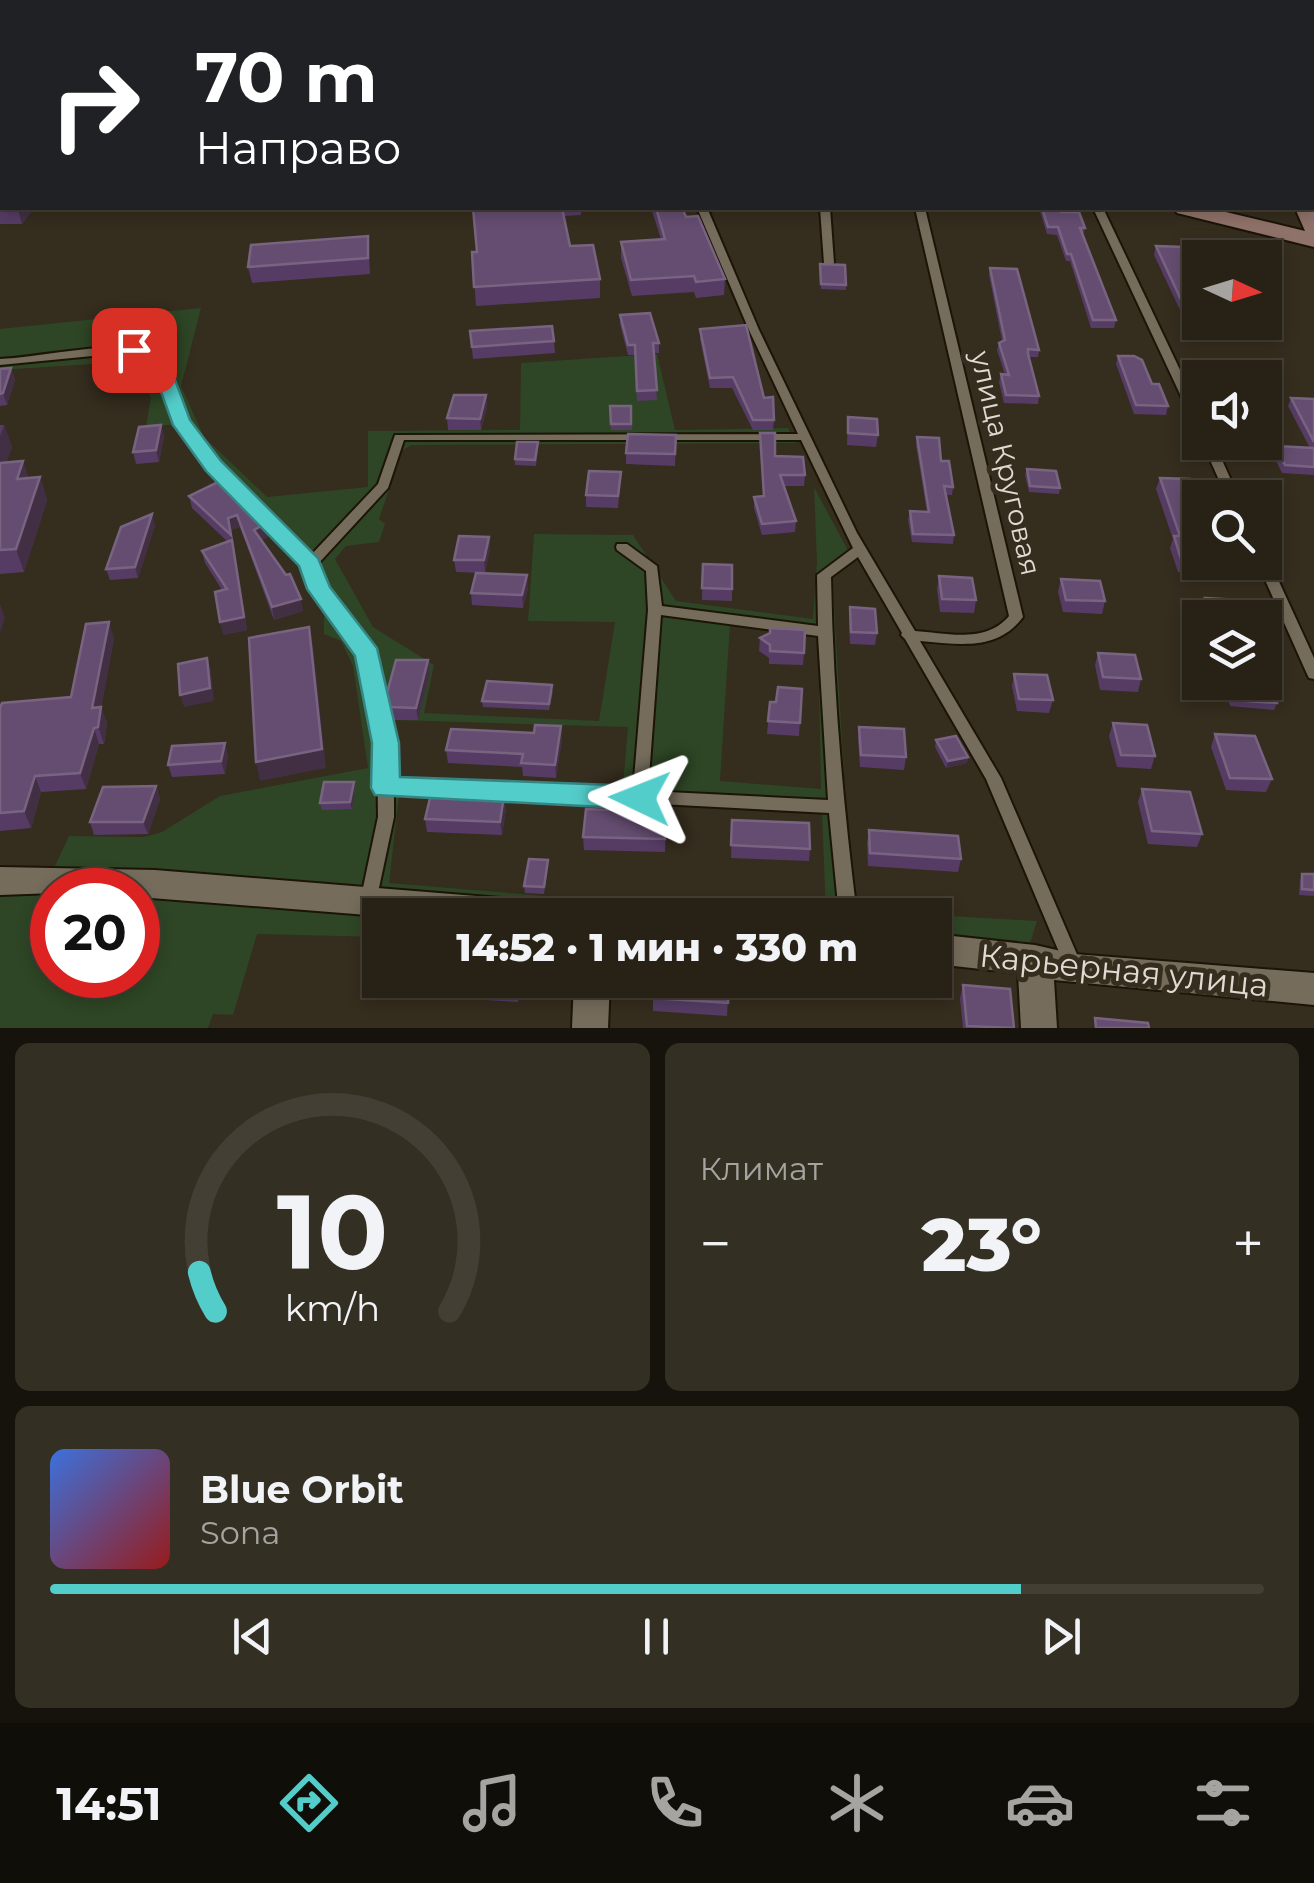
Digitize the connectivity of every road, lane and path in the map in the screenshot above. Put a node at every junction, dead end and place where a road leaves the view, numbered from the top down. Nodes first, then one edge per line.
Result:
1 (704, 210) edge
2 (824, 210) edge
3 (920, 210) edge
4 (1099, 210) edge
5 (1192, 210) edge
6 (1314, 240) edge
7 (829, 262) edge
8 (0, 362) edge
9 (1182, 386) edge
10 (804, 437) junction
11 (622, 548) dead end
12 (860, 550) junction
13 (310, 564) junction
14 (1271, 580) edge
15 (655, 610) junction
16 (824, 632) junction
17 (908, 634) junction
18 (1314, 674) edge
19 (386, 788) junction
20 (640, 798) junction
21 (836, 808) junction
22 (0, 881) edge
23 (369, 898) edge
24 (846, 898) edge
25 (362, 901) edge
26 (952, 951) edge
27 (1035, 960) junction
28 (1074, 969) junction
29 (1314, 989) edge
30 (591, 998) edge
31 (590, 1028) edge
32 (1039, 1028) edge

1 - 10 lane
2 - 7 lane
3 - 17 lane, улица Круговая
4 - 9 lane
5 - 6 street
8 - 13 lane
10 - 12 lane
10 - 13 lane
11 - 15 lane
12 - 16 lane
12 - 17 lane
13 - 19 lane
14 - 18 lane
15 - 16 lane
15 - 20 lane
16 - 21 lane
17 - 28 lane
19 - 20 lane
19 - 23 lane
20 - 21 lane
21 - 24 lane
22 - 25 street
26 - 27 street, Карьерная улица
27 - 28 street, Карьерная улица
27 - 32 street
28 - 29 street, Карьерная улица
30 - 31 street

